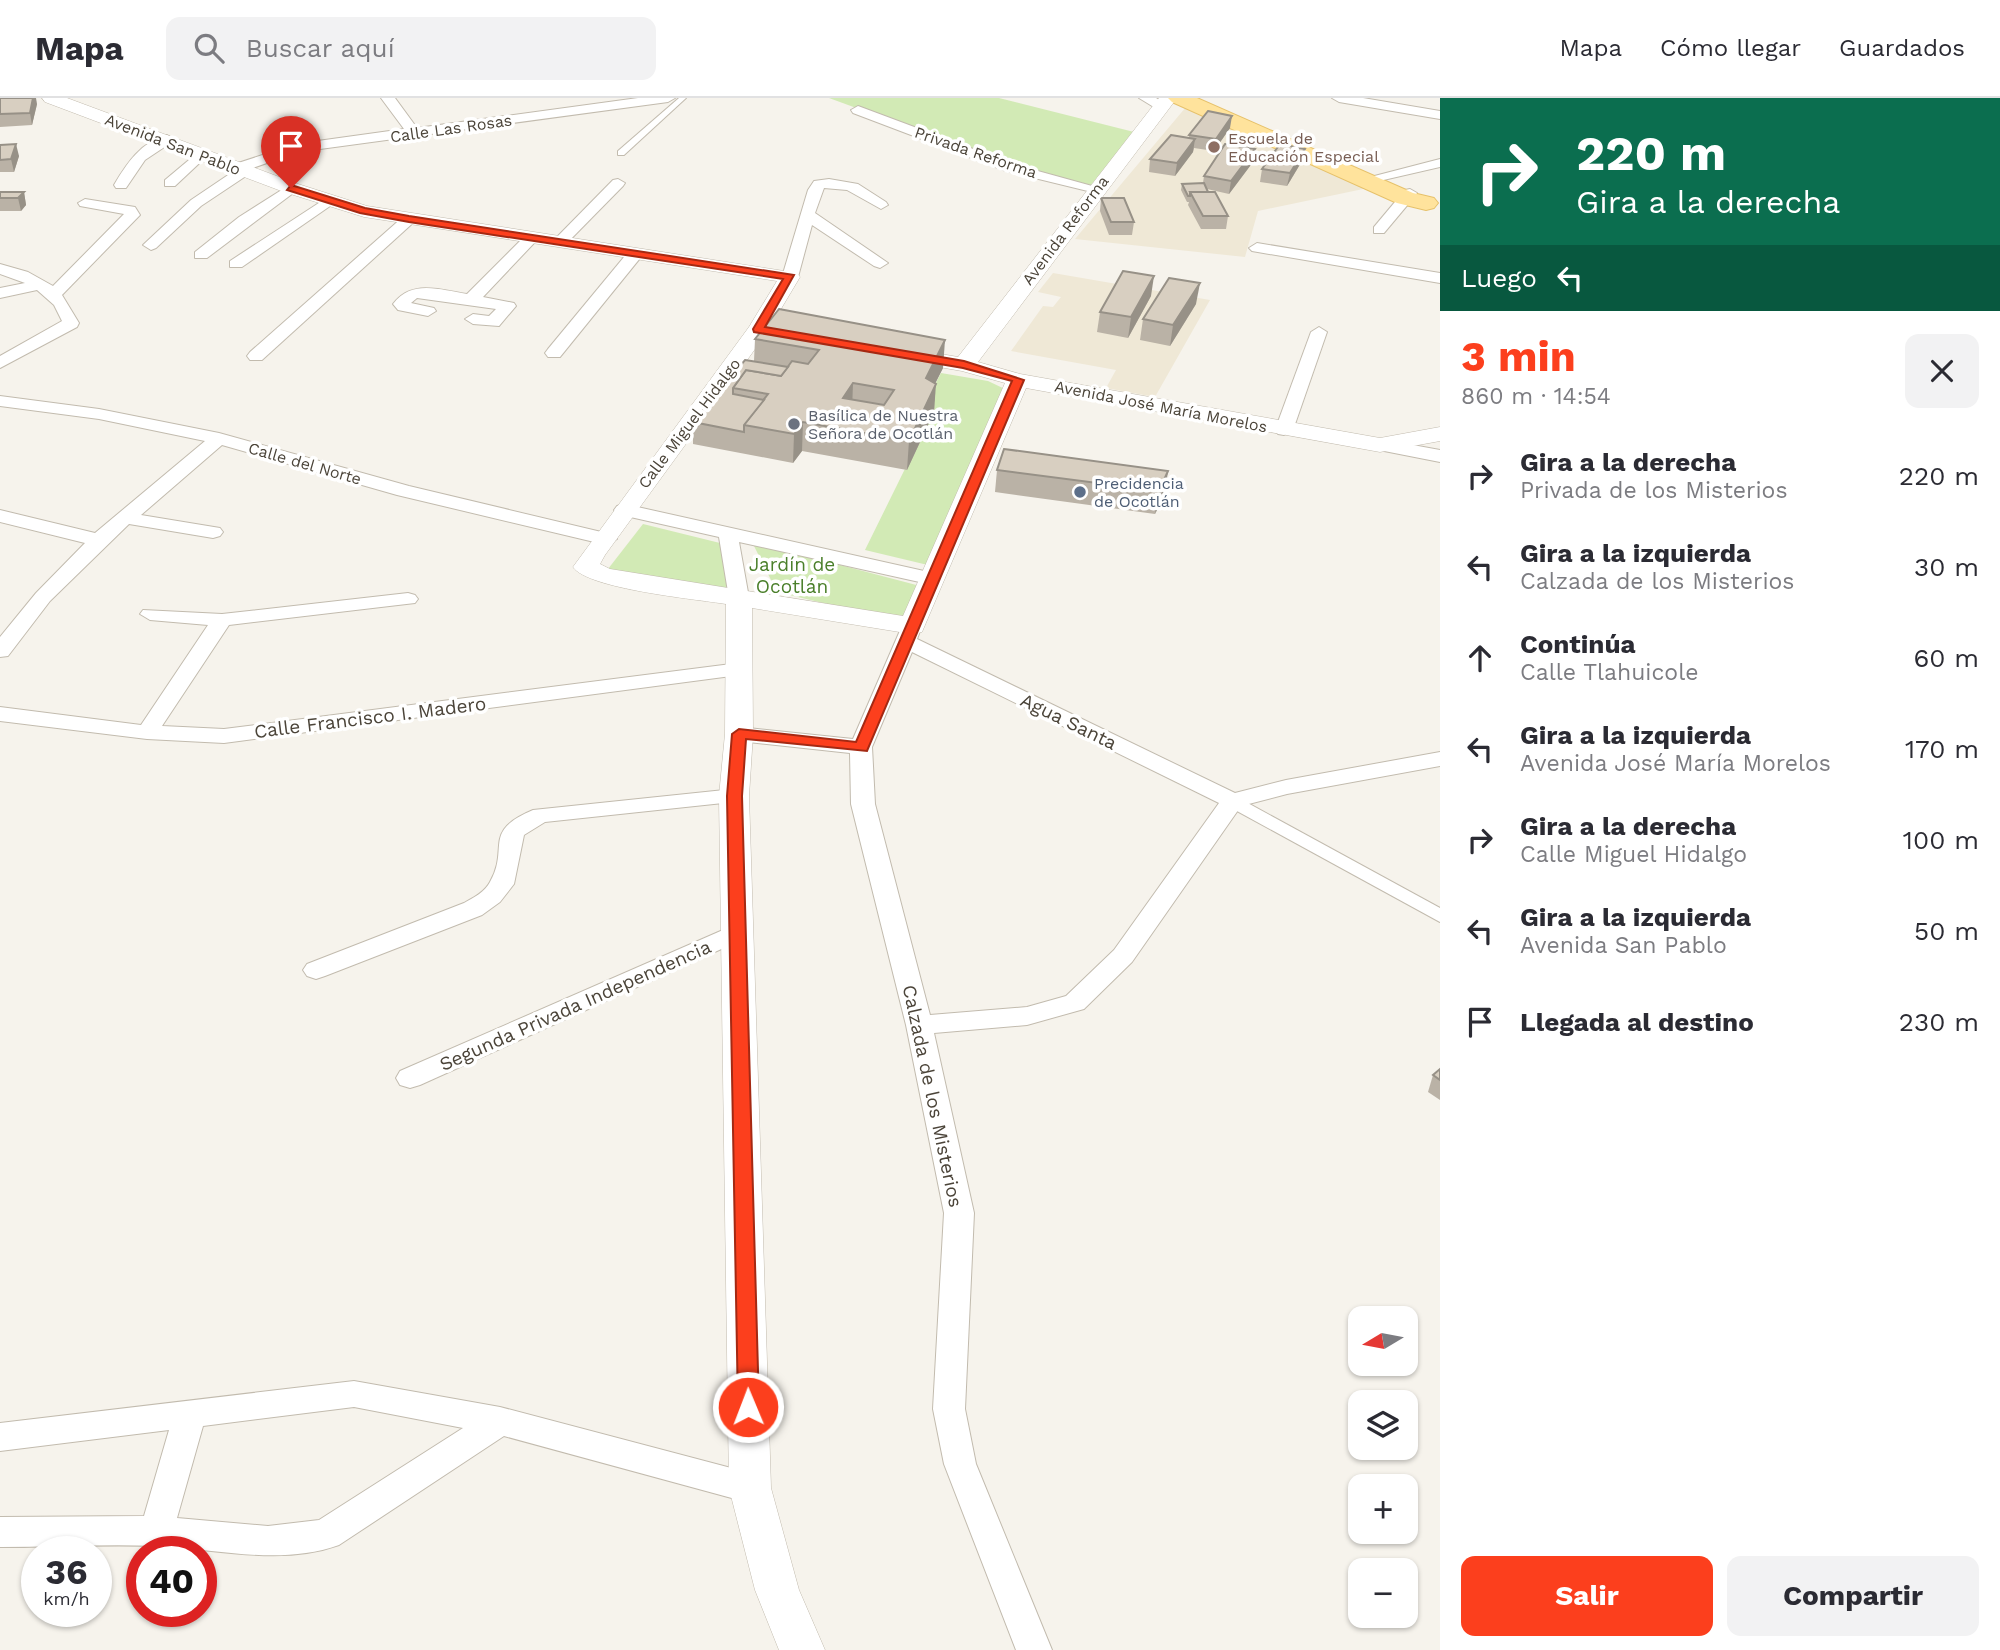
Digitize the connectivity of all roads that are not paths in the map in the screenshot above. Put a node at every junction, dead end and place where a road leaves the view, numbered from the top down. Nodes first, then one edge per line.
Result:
1 (51, 98) edge
2 (388, 98) edge
3 (668, 98) edge
4 (682, 98) edge
5 (1200, 98) edge
6 (1339, 98) edge
7 (1432, 98) edge
8 (1164, 100) edge
9 (858, 110) dead end
10 (1440, 113) edge
11 (414, 133) junction
12 (167, 139) junction
13 (202, 153) junction
14 (621, 153) dead end
15 (1440, 163) edge
16 (241, 169) junction
17 (1373, 179) junction
18 (170, 183) dead end
19 (618, 183) dead end
20 (121, 185) dead end
21 (291, 188) junction
22 (1096, 189) junction
23 (328, 201) junction
24 (1420, 201) edge
25 (85, 204) dead end
26 (881, 205) dead end
27 (132, 215) junction
28 (809, 216) junction
29 (177, 219) junction
30 (409, 219) junction
31 (1380, 230) dead end
32 (531, 238) junction
33 (559, 243) junction
34 (151, 245) dead end
35 (1257, 248) dead end
36 (635, 254) junction
37 (201, 255) dead end
38 (880, 263) dead end
39 (236, 264) dead end
40 (0, 270) edge
41 (790, 277) junction
42 (1440, 278) edge
43 (46, 289) junction
44 (0, 293) edge
45 (472, 299) junction
46 (428, 311) dead end
47 (473, 320) dead end
48 (758, 329) junction
49 (1319, 332) dead end
50 (786, 334) edge
51 (882, 351) edge
52 (554, 353) dead end
53 (256, 356) dead end
54 (0, 363) edge
55 (964, 365) junction
56 (1018, 380) junction
57 (5, 406) edge
58 (1284, 430) junction
59 (1440, 434) edge
60 (219, 438) junction
61 (1380, 445) junction
62 (1440, 456) edge
63 (624, 510) junction
64 (0, 516) edge
65 (125, 518) junction
66 (213, 532) dead end
67 (728, 534) junction
68 (607, 539) junction
69 (99, 540) junction
70 (933, 579) junction
71 (739, 598) junction
72 (408, 599) dead end
73 (150, 614) dead end
74 (222, 620) junction
75 (909, 634) junction
76 (0, 651) edge
77 (738, 669) junction
78 (0, 714) edge
79 (147, 732) junction
80 (739, 734) junction
81 (862, 747) junction
82 (1440, 759) edge
83 (734, 796) junction
84 (1233, 801) junction
85 (1440, 916) edge
86 (739, 931) junction
87 (316, 970) dead end
88 (919, 1025) junction
89 (410, 1079) dead end
90 (190, 1414) junction
91 (500, 1421) junction
92 (0, 1437) edge
93 (750, 1488) junction
94 (156, 1531) junction
95 (0, 1532) edge
96 (802, 1650) edge
97 (1034, 1650) edge

1 - 12 street, Avenida San Pablo
2 - 11 street
3 - 11 street, Calle Las Rosas
4 - 14 lane
5 - 17 main road
6 - 10 street
7 - 10 street
8 - 17 main road
8 - 22 street, Avenida Reforma
9 - 22 street, Privada Reforma
11 - 16 street, Calle Las Rosas
12 - 13 street, Avenida San Pablo
12 - 20 street
13 - 16 street, Avenida San Pablo
13 - 18 street
15 - 17 street
16 - 21 street, Avenida San Pablo
16 - 29 street, Calle Las Rosas
17 - 24 main road
19 - 33 street
21 - 23 street, Avenida San Pablo
21 - 37 street
22 - 55 street, Avenida Reforma
23 - 30 street, Avenida San Pablo
23 - 39 street
24 - 31 street
25 - 27 street
26 - 28 street
27 - 29 street
27 - 43 street
28 - 38 street
28 - 41 street
29 - 34 street, Calle Las Rosas
30 - 32 street, Avenida San Pablo
30 - 53 street
32 - 33 street, Avenida San Pablo
32 - 45 street
33 - 36 street, Avenida San Pablo
35 - 42 street
36 - 41 street, Avenida San Pablo
36 - 52 street
40 - 43 street
41 - 48 street, Calle Miguel Hidalgo
43 - 44 street
43 - 54 street
45 - 46 street
45 - 47 street
48 - 50 street
48 - 63 street, Calle Miguel Hidalgo
49 - 58 street
51 - 55 street, Avenida José María Morelos
55 - 56 street, Avenida José María Morelos
56 - 58 street, Avenida José María Morelos
56 - 70 street
57 - 60 street, Calle del Norte
58 - 61 street, Avenida José María Morelos
59 - 61 street, Avenida José María Morelos
60 - 65 street
60 - 68 street, Calle del Norte
61 - 62 street
63 - 67 street
63 - 68 street, Calle Miguel Hidalgo
64 - 69 street
65 - 66 street
65 - 69 street
67 - 70 street
67 - 71 street
68 - 71 street, Calle Miguel Hidalgo
69 - 76 street
70 - 75 street
71 - 75 street
71 - 77 street
72 - 74 street
73 - 74 street
74 - 79 street
75 - 81 street, Calzada de los Misterios
75 - 84 street, Agua Santa
77 - 79 street, Calle Francisco I. Madero
77 - 80 street
78 - 79 street, Calle Francisco I. Madero
80 - 81 street
80 - 83 street
81 - 88 street, Calzada de los Misterios
82 - 84 street
83 - 86 street
83 - 87 street
84 - 85 street
84 - 88 street
86 - 89 street, Segunda Privada Independencia
86 - 93 street
88 - 97 street, Calzada de los Misterios
90 - 91 street
90 - 92 street
90 - 94 street
91 - 93 street
91 - 94 street
93 - 96 street
94 - 95 street

